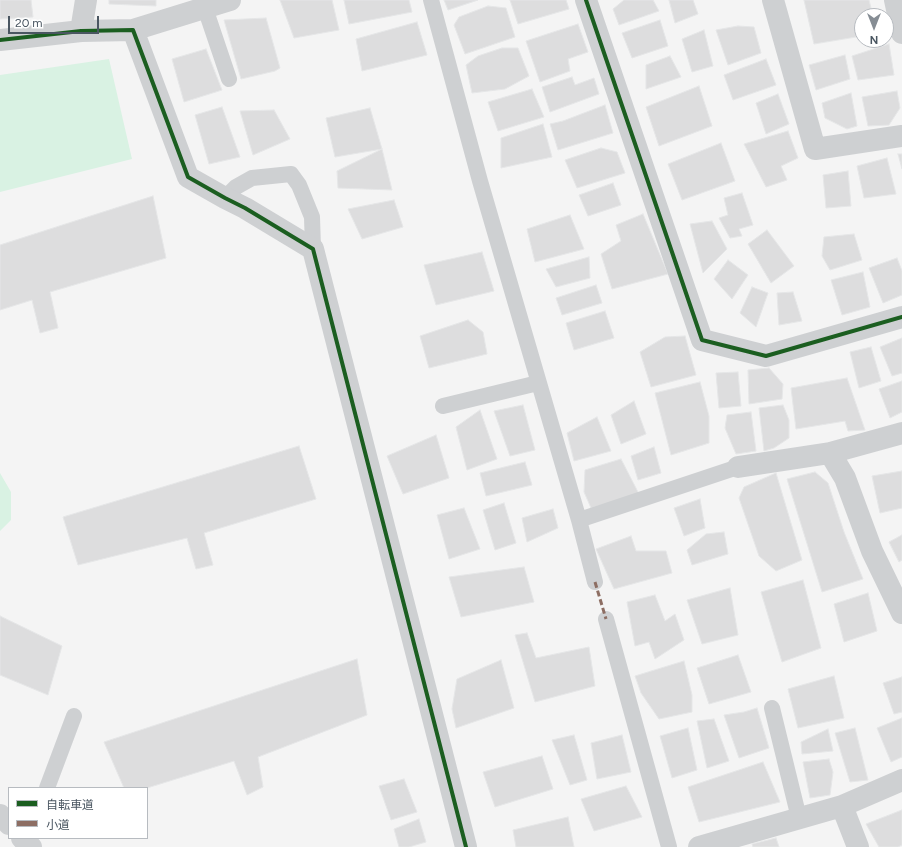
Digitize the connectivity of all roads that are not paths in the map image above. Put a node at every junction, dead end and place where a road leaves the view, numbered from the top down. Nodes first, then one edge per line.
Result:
1 (86, 0) edge
2 (230, 0) edge
3 (431, 0) edge
4 (586, 0) edge
5 (773, 0) edge
6 (895, 0) edge
7 (205, 8) junction
8 (133, 30) junction
9 (81, 31) junction
10 (902, 33) edge
11 (0, 40) edge
12 (229, 79) dead end
13 (902, 136) edge
14 (225, 198) junction
15 (313, 248) junction
16 (902, 317) edge
17 (538, 383) junction
18 (443, 406) dead end
19 (902, 433) edge
20 (830, 453) junction
21 (738, 467) joint
22 (579, 520) junction
23 (595, 582) dead end
24 (902, 613) edge
25 (606, 619) dead end
26 (772, 708) dead end
27 (74, 716) dead end
28 (902, 780) edge
29 (47, 787) edge
30 (842, 806) junction
31 (0, 815) edge
32 (799, 818) junction
33 (8, 823) edge
34 (466, 847) edge
35 (670, 847) edge
36 (699, 847) edge
37 (858, 847) edge

1 - 9 street
2 - 7 street
3 - 17 lane
4 - 16 street
5 - 13 street
6 - 10 street
7 - 8 street
7 - 12 lane
8 - 9 street
8 - 14 street
9 - 11 street
14 - 15 street
14 - 15 lane
15 - 34 street
17 - 18 lane
17 - 22 lane
19 - 20 street
20 - 21 street
20 - 24 street
21 - 22 lane
22 - 23 lane
25 - 35 lane
26 - 32 lane
27 - 29 lane
28 - 30 street
30 - 32 street
30 - 37 street
31 - 33 street
32 - 36 street

